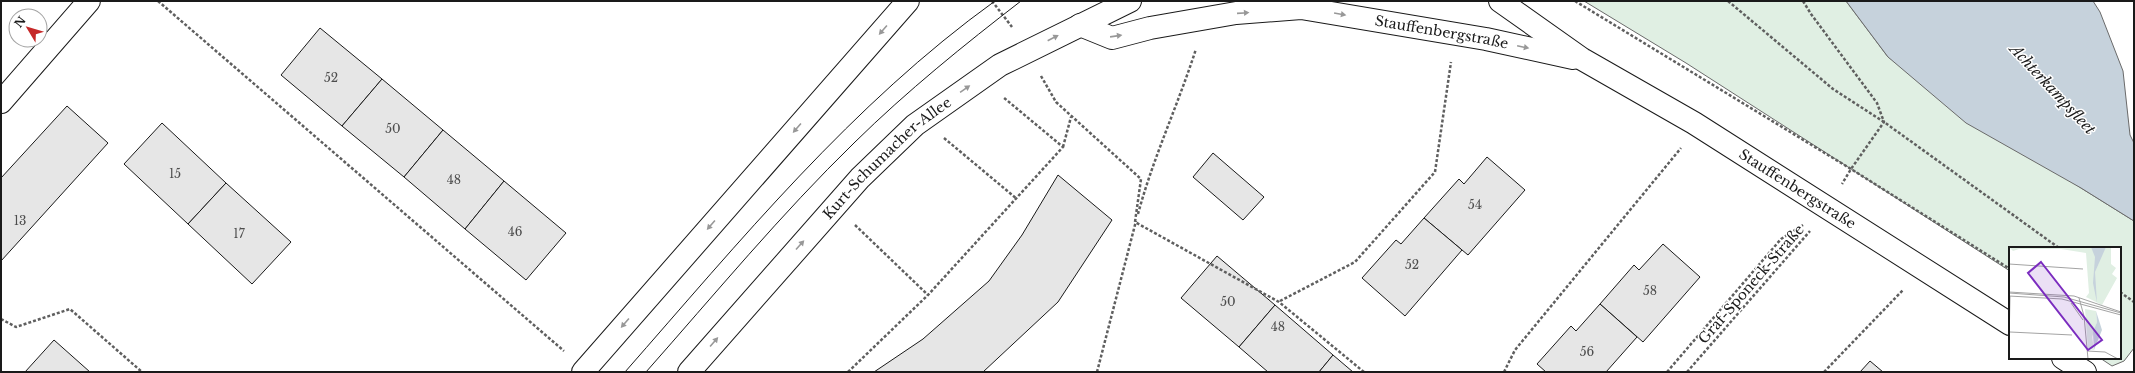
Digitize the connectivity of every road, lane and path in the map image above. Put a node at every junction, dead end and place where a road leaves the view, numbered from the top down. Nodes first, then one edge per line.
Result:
1 (89, 1) edge
2 (158, 1) edge
3 (908, 1) edge
4 (992, 1) edge
5 (1130, 1) edge
6 (1500, 1) edge
7 (1575, 1) edge
8 (1728, 1) edge
9 (1804, 1) edge
10 (1297, 4) edge
11 (1206, 18) junction
12 (1080, 25) junction
13 (1456, 34) junction
14 (1027, 52) junction
15 (1582, 59) junction
16 (981, 78) junction
17 (1, 102) edge
18 (1072, 116) junction
19 (923, 120) junction
20 (1884, 122) junction
21 (1694, 123) junction
22 (1063, 147) junction
23 (1850, 169) junction
24 (1017, 199) junction
25 (835, 206) junction
26 (1830, 208) junction
27 (1135, 222) junction
28 (2058, 247) edge
29 (1923, 268) junction
30 (2009, 268) edge
31 (2121, 293) edge
32 (928, 295) junction
33 (1279, 302) junction
34 (2134, 302) edge
35 (1, 319) edge
36 (2009, 323) edge
37 (2064, 359) edge
38 (584, 371) edge
39 (142, 372) edge
40 (689, 372) edge
41 (848, 372) edge
42 (1097, 372) edge
43 (1364, 372) edge
44 (1504, 372) edge
45 (1667, 372) edge
46 (1687, 372) edge
47 (1824, 372) edge
48 (2084, 372) edge

1 - 17 street
2 - 38 path
3 -> 38 street
4 - 14 path
5 - 12 street, Kurt-Schumacher-Allee
6 - 15 street, Stauffenbergstraße
7 - 23 path
8 - 20 path
9 - 20 path
11 -> 10 street, Stauffenbergstraße
10 -> 13 street, Stauffenbergstraße
12 -> 11 street, Stauffenbergstraße
11 - 27 path
14 -> 12 street, Kurt-Schumacher-Allee
13 -> 15 street, Stauffenbergstraße
13 - 33 path
14 - 16 street, Kurt-Schumacher-Allee
14 - 18 path
15 - 21 street, Stauffenbergstraße
19 -> 16 street, Kurt-Schumacher-Allee
16 - 22 path
18 - 22 path
18 - 27 path
19 - 24 path
19 - 25 street, Kurt-Schumacher-Allee
20 - 23 path, Graf-Sponeck-Straße
20 - 28 path
21 - 26 street, Stauffenbergstraße
21 - 44 path
22 - 24 path
23 - 26 path, Graf-Sponeck-Straße
23 - 30 path
24 - 32 path
25 - 32 path
40 -> 25 street, Kurt-Schumacher-Allee
26 - 29 street, Stauffenbergstraße
26 - 45 path
26 - 46 path, Graf-Sponeck-Straße
27 - 33 path
27 - 42 path
29 - 36 street, Stauffenbergstraße
29 - 47 path
31 - 34 path
32 - 41 path
33 - 43 path
35 - 39 path
37 - 48 street

